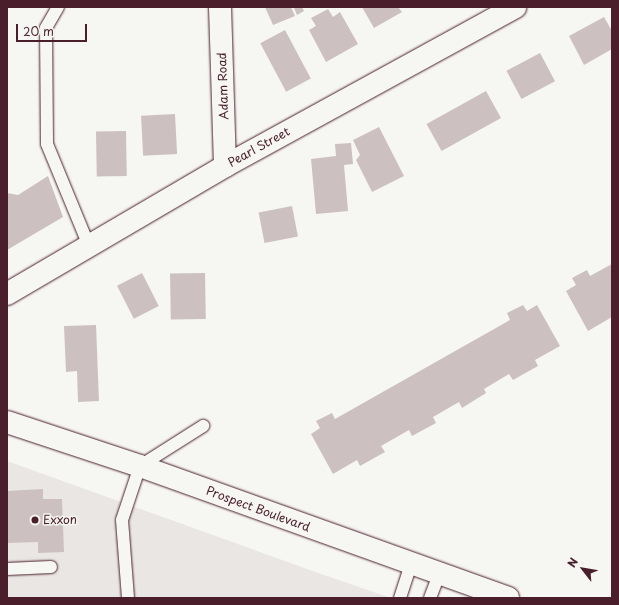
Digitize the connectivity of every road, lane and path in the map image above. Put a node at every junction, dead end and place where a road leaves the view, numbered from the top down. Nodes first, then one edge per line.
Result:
1 (58, 7) edge
2 (220, 7) edge
3 (515, 7) edge
4 (225, 166) junction
5 (89, 246) junction
6 (7, 294) edge
7 (8, 425) edge
8 (203, 426) dead end
9 (140, 466) junction
10 (411, 565) junction
11 (51, 567) dead end
12 (7, 569) edge
13 (439, 575) junction
14 (128, 598) edge
15 (400, 598) edge
16 (430, 598) edge
17 (508, 598) edge

1 - 5 lane
2 - 4 street, Adam Road
3 - 4 street, Pearl Street
4 - 5 street, Pearl Street
5 - 6 street, Pearl Street
7 - 9 street, Prospect Boulevard
8 - 9 lane
9 - 10 street, Prospect Boulevard
9 - 14 lane
10 - 13 street, Prospect Boulevard
10 - 15 lane
11 - 12 lane
13 - 16 lane
13 - 17 street, Prospect Boulevard

